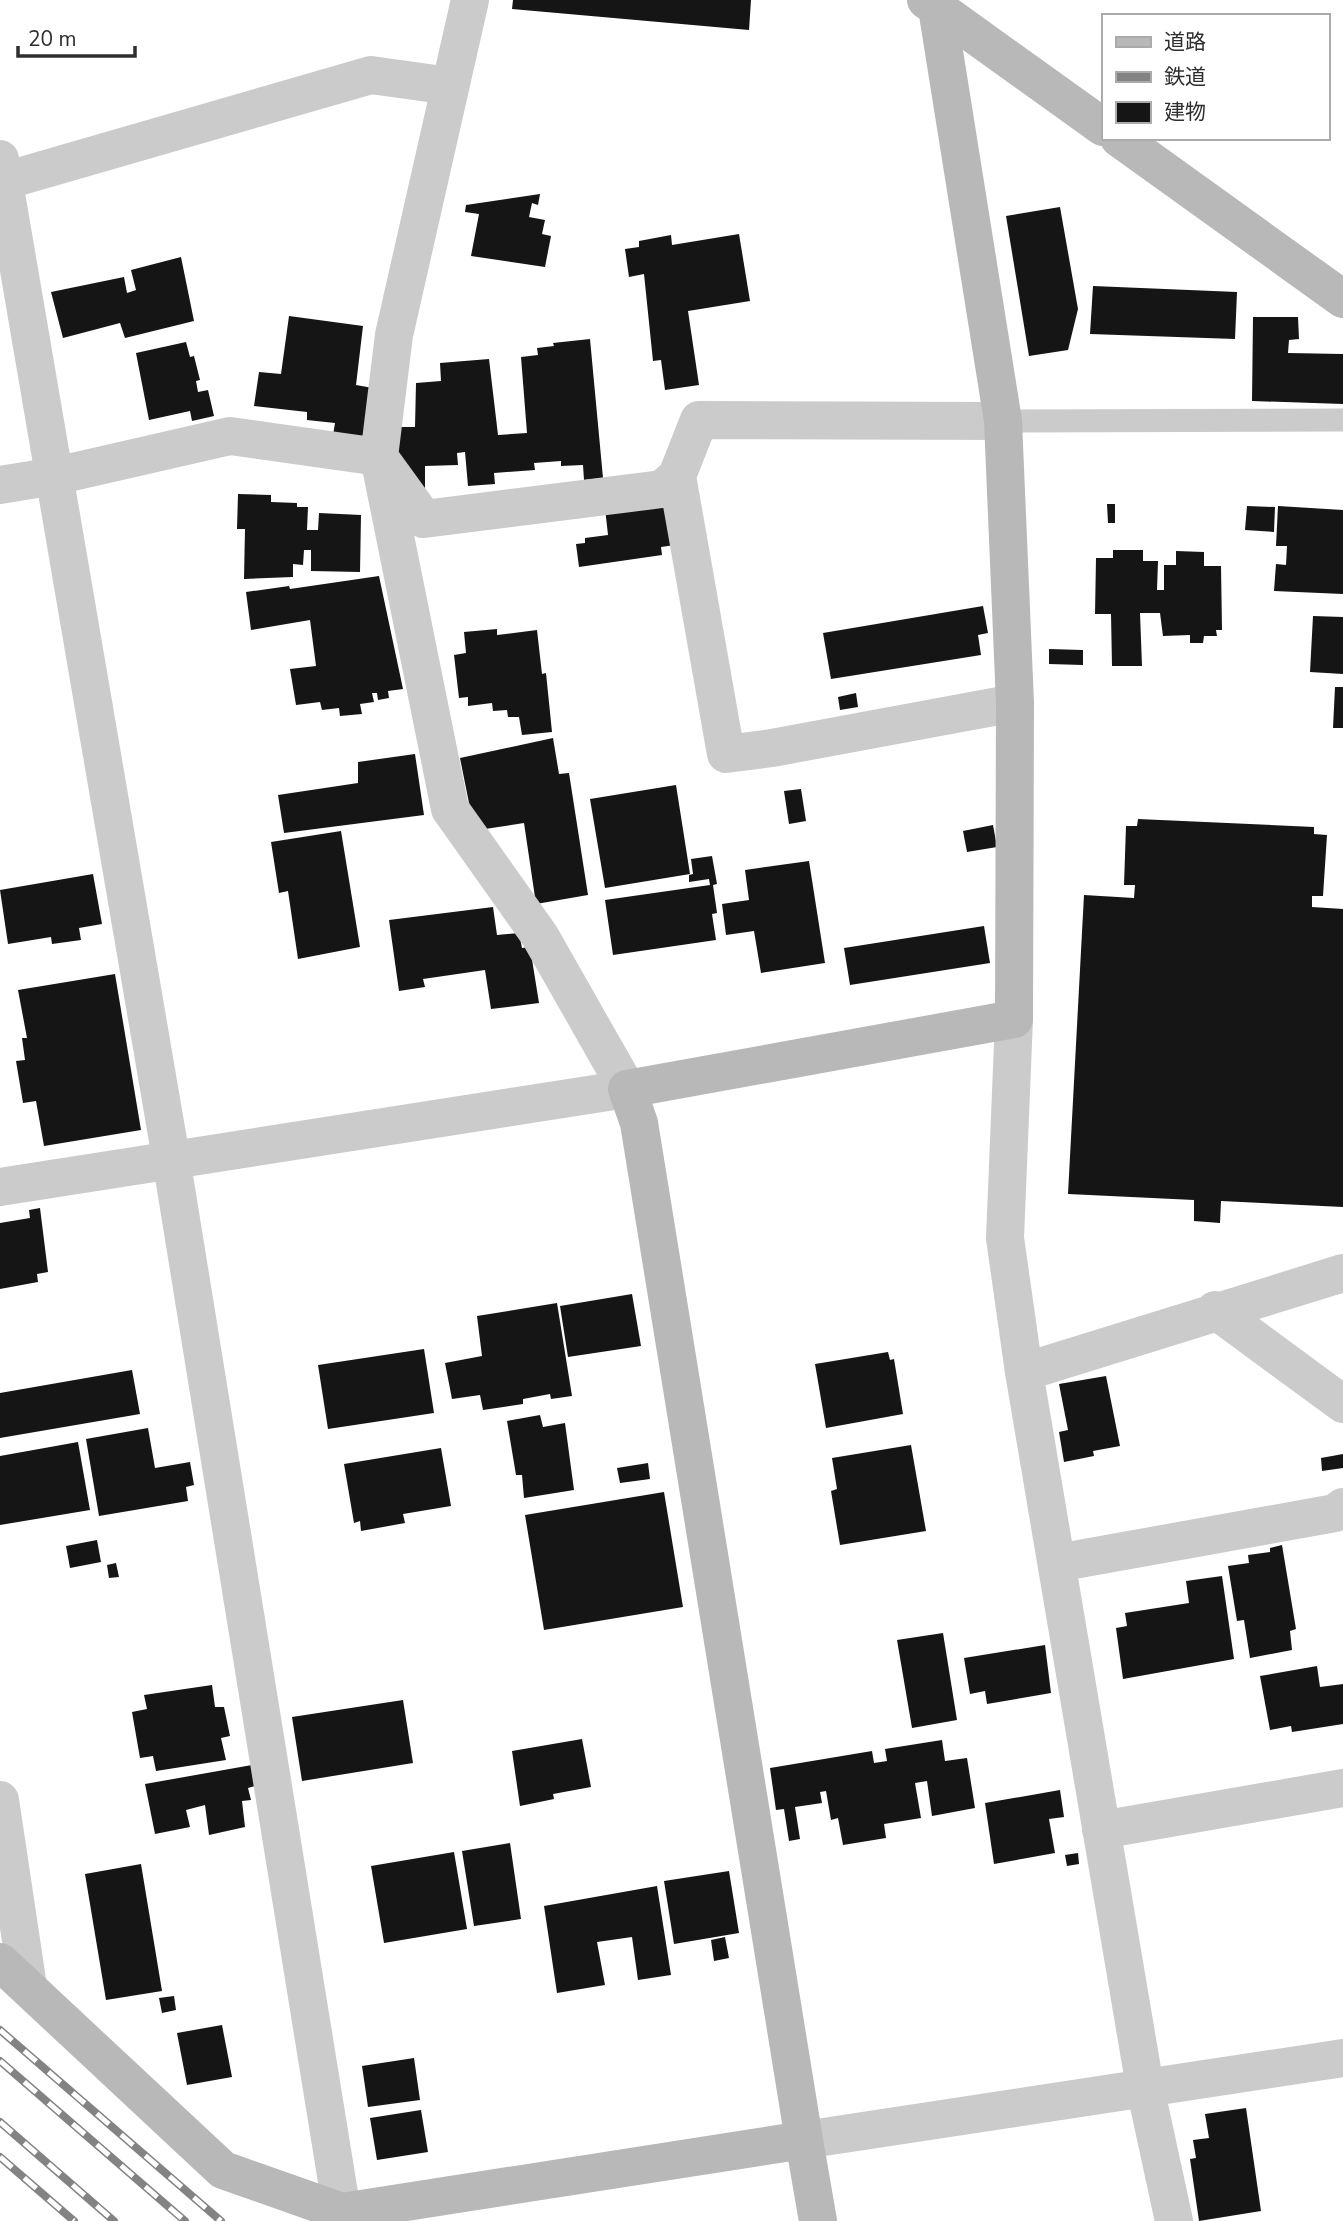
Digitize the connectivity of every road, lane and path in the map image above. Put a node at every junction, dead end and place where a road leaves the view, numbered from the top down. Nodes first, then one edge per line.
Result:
1 (470, 0) edge
2 (933, 3) edge
3 (450, 86) junction
4 (1102, 126) edge
5 (1122, 140) edge
6 (2, 170) edge
7 (1343, 299) edge
8 (1343, 420) edge
9 (1003, 421) junction
10 (379, 457) junction
11 (677, 476) junction
12 (55, 477) junction
13 (0, 485) edge
14 (1014, 703) junction
15 (1014, 1019) junction
16 (627, 1089) junction
17 (172, 1158) junction
18 (0, 1187) edge
19 (1343, 1273) edge
20 (1215, 1310) junction
21 (1024, 1372) junction
22 (1343, 1404) edge
23 (1343, 1507) edge
24 (1057, 1563) junction
25 (1343, 1787) edge
26 (0, 1800) edge
27 (1101, 1830) junction
28 (0, 1962) edge
29 (29, 1987) junction
30 (1343, 2058) edge
31 (1145, 2087) junction
32 (804, 2140) junction
33 (342, 2212) junction
34 (818, 2221) edge
35 (1174, 2221) edge

1 - 3 street
2 - 4 street
2 - 9 street
3 - 6 street
3 - 10 street
5 - 7 street
6 - 12 street
8 - 9 lane
9 - 11 street
9 - 14 street
10 - 11 street
10 - 12 street
10 - 16 street
11 - 14 street
12 - 13 street
12 - 17 street
14 - 15 street
15 - 16 street
15 - 21 street
16 - 17 street
16 - 32 street
17 - 18 street
17 - 33 street
19 - 20 street
20 - 21 street
20 - 22 street
21 - 24 street
23 - 24 street
24 - 27 street
25 - 27 street
26 - 29 street
27 - 31 street
28 - 29 street
29 - 33 street
30 - 31 street
31 - 32 street
31 - 35 street
32 - 33 street
32 - 34 street

